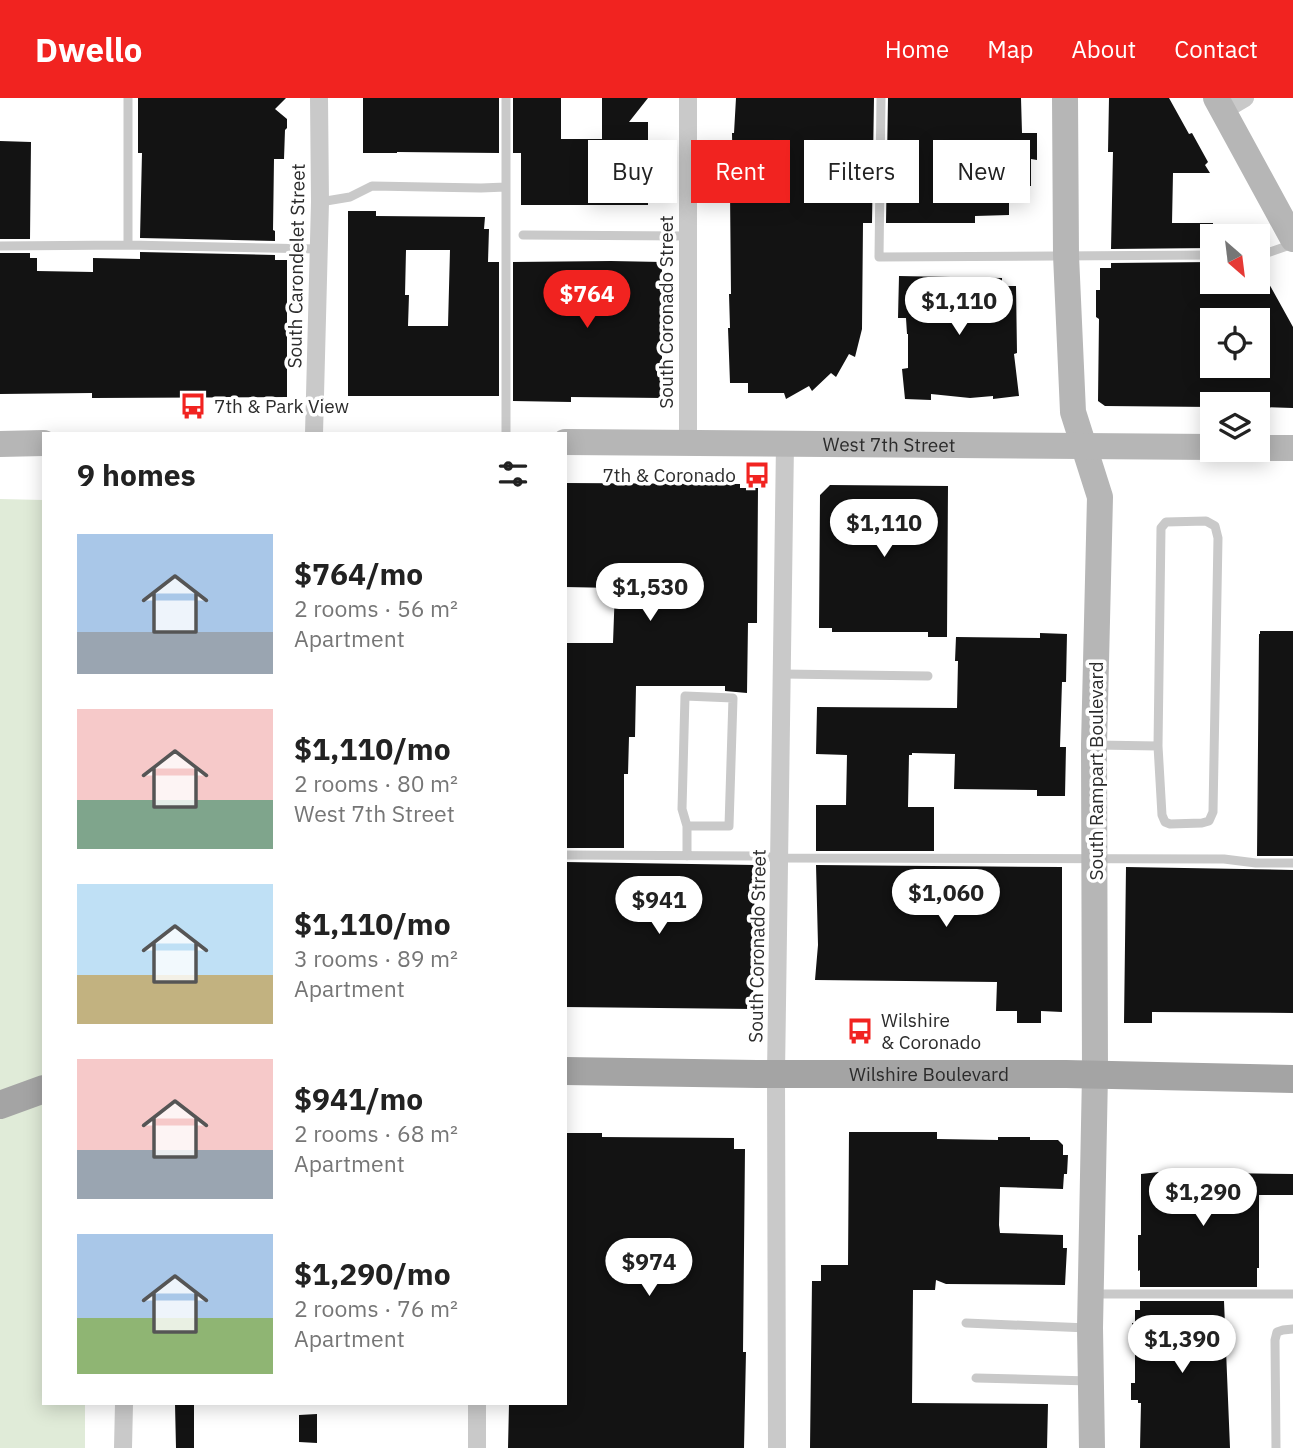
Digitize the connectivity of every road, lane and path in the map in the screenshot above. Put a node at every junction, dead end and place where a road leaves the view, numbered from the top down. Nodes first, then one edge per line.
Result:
1 (128, 98) edge
2 (319, 98) edge
3 (506, 98) edge
4 (688, 98) edge
5 (881, 98) edge
6 (1065, 98) edge
7 (1228, 102) edge
8 (506, 187) junction
9 (320, 202) junction
10 (523, 235) dead end
11 (688, 236) junction
12 (1293, 239) edge
13 (1293, 244) edge
14 (128, 245) junction
15 (0, 246) edge
16 (318, 249) junction
17 (1270, 252) edge
18 (1066, 255) junction
19 (1200, 255) edge
20 (314, 432) edge
21 (506, 432) edge
22 (567, 442) edge
23 (42, 443) edge
24 (688, 443) junction
25 (0, 444) edge
26 (785, 444) junction
27 (1084, 445) junction
28 (1200, 447) edge
29 (1270, 448) edge
30 (1293, 448) edge
31 (782, 674) junction
32 (928, 676) dead end
33 (1094, 744) junction
34 (1158, 746) junction
35 (687, 826) junction
36 (567, 855) edge
37 (687, 856) junction
38 (779, 858) junction
39 (1096, 858) junction
40 (1293, 863) edge
41 (567, 1071) edge
42 (776, 1074) junction
43 (1095, 1074) junction
44 (1293, 1079) edge
45 (42, 1090) edge
46 (0, 1105) edge
47 (1091, 1294) junction
48 (1293, 1294) edge
49 (966, 1323) dead end
50 (1090, 1328) junction
51 (1293, 1329) edge
52 (976, 1377) dead end
53 (1091, 1381) junction
54 (124, 1405) edge
55 (477, 1405) edge
56 (123, 1448) edge
57 (477, 1448) edge
58 (777, 1448) edge
59 (1092, 1448) edge
60 (1276, 1448) edge

1 - 14 lane
2 - 9 street, South Carondelet Street
3 - 8 lane
4 - 11 street, South Coronado Street
5 - 18 lane
6 - 18 street, South Rampart Boulevard
7 - 12 street
8 - 9 lane
8 - 21 lane
9 - 16 street, South Carondelet Street
10 - 11 lane
11 - 24 street, South Coronado Street
13 - 17 lane
14 - 15 lane
14 - 16 lane
16 - 20 street, South Carondelet Street
18 - 19 lane
18 - 27 street, South Rampart Boulevard
22 - 24 street, West 7th Street
23 - 25 street
24 - 26 street, West 7th Street
26 - 27 street, West 7th Street
26 - 31 street, South Coronado Street
27 - 28 street, West 7th Street
27 - 33 street, South Rampart Boulevard
29 - 30 street
31 - 32 lane
31 - 38 street, South Coronado Street
33 - 34 lane
33 - 39 street, South Rampart Boulevard
34 - 34 lane
35 - 35 lane
35 - 37 lane
36 - 37 lane
37 - 38 lane
38 - 39 lane
38 - 42 street, South Coronado Street
39 - 40 lane
39 - 43 street, South Rampart Boulevard
41 - 42 main road, Wilshire Boulevard
42 - 43 main road, Wilshire Boulevard
42 - 58 street, South Coronado Street
43 - 44 main road, Wilshire Boulevard
43 - 47 street, South Rampart Boulevard
45 - 46 main road
47 - 48 lane
47 - 50 street, South Rampart Boulevard
49 - 50 lane
50 - 53 street, South Rampart Boulevard
51 - 60 lane
52 - 53 lane
53 - 59 street, South Rampart Boulevard
54 - 56 street
55 - 57 street

